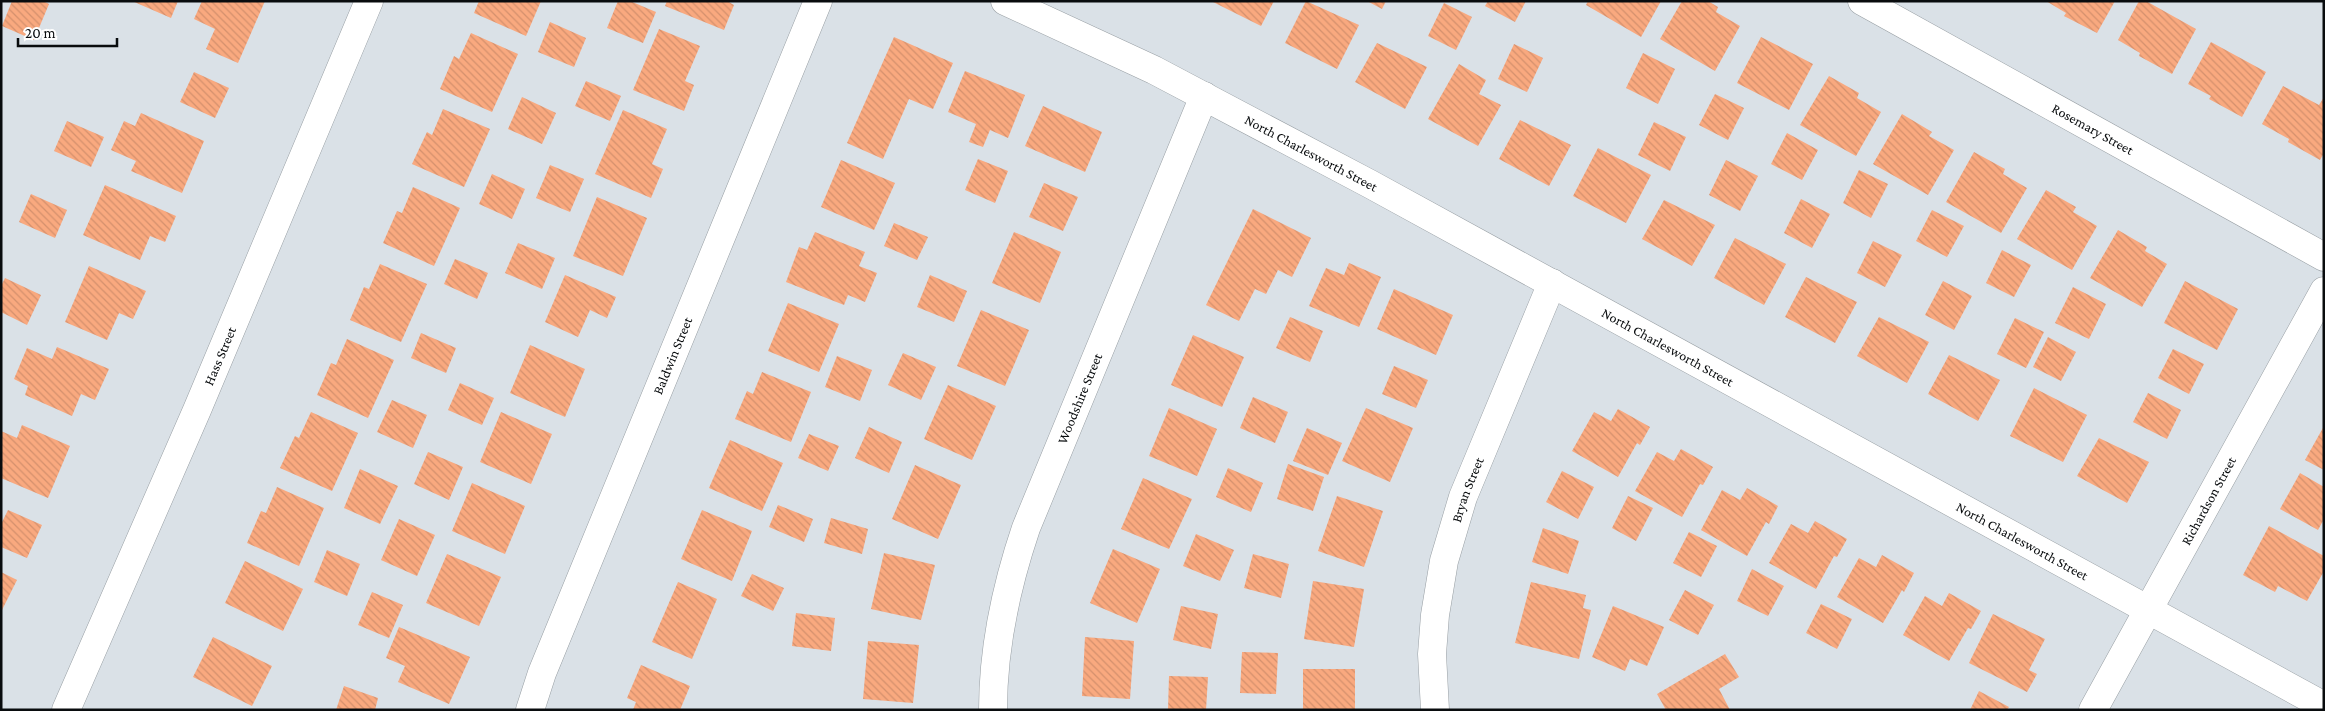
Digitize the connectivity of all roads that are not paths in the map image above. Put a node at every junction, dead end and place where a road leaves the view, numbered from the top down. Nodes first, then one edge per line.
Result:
1 (369, 1) edge
2 (818, 1) edge
3 (1005, 1) edge
4 (1862, 1) edge
5 (1204, 96) junction
6 (2324, 257) edge
7 (1552, 283) junction
8 (2324, 291) edge
9 (2149, 610) junction
10 (2324, 706) edge
11 (66, 710) edge
12 (530, 710) edge
13 (994, 710) edge
14 (1435, 710) edge
15 (2093, 710) edge

1 - 11 street, Hass Street
2 - 12 street, Baldwin Street
3 - 5 street, North Charlesworth Street
4 - 6 street, Rosemary Street
5 - 7 street, North Charlesworth Street
5 - 13 street, Woodshire Street
7 - 9 street, North Charlesworth Street
7 - 14 street, Bryan Street
8 - 9 street, Richardson Street
9 - 10 street, North Charlesworth Street
9 - 15 street, Richardson Street

